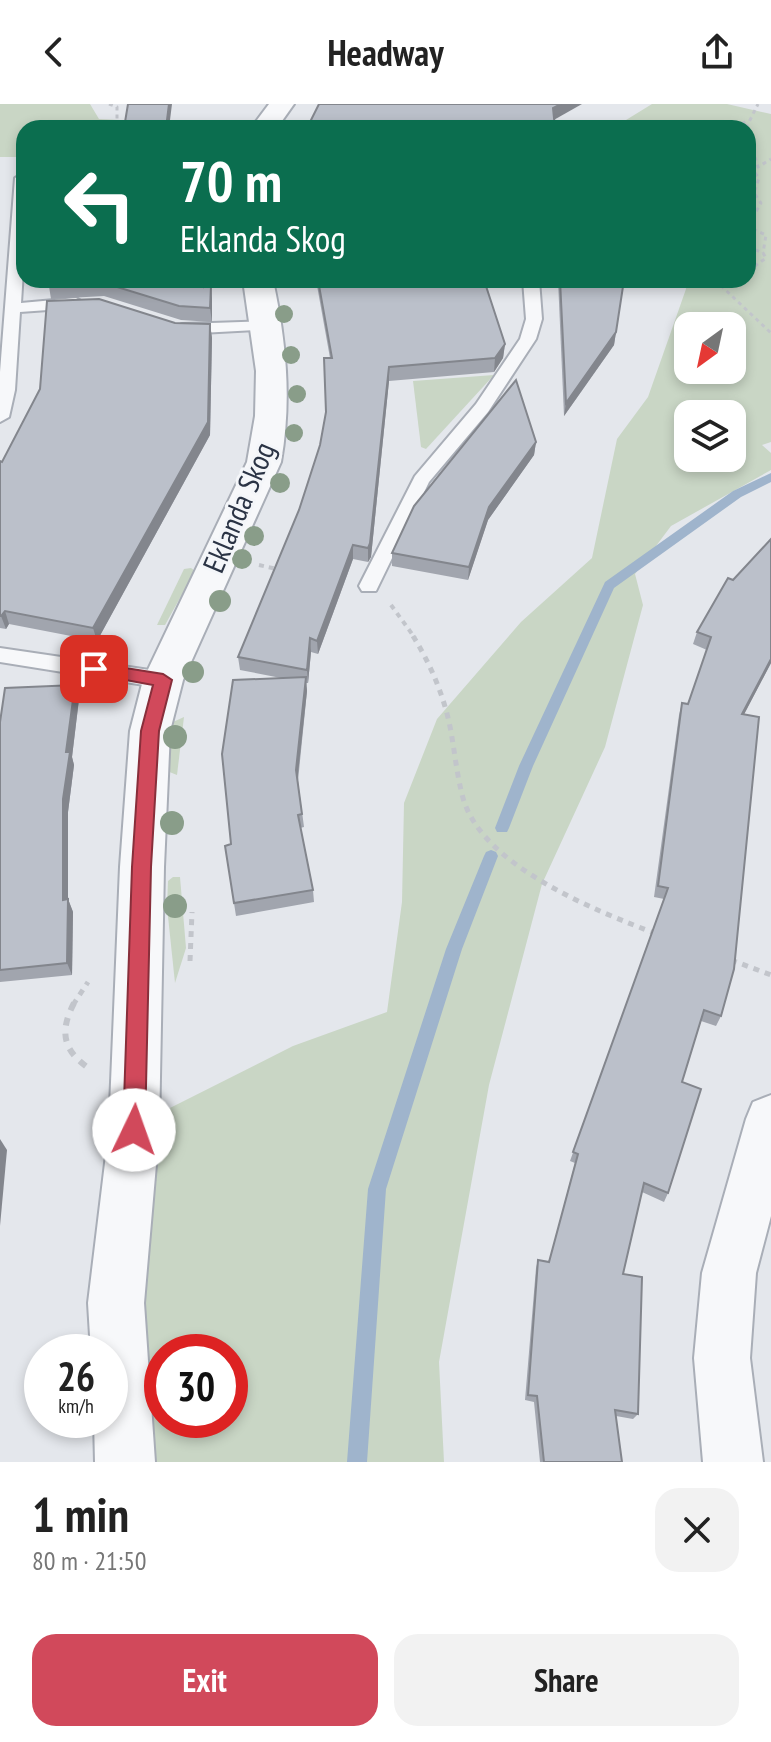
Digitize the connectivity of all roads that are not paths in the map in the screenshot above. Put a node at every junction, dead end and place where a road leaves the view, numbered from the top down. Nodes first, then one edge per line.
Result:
1 (16, 276) edge
2 (260, 288) edge
3 (532, 288) edge
4 (93, 303) edge
5 (14, 308) junction
6 (162, 326) edge
7 (269, 326) junction
8 (0, 417) edge
9 (369, 586) road end
10 (0, 655) edge
11 (163, 680) junction
12 (771, 1119) edge
13 (125, 1462) edge
14 (733, 1462) edge

1 - 5 lane
2 - 7 street, Eklanda Skog
3 - 9 lane
4 - 5 lane
5 - 8 lane
6 - 7 lane
7 - 11 street, Eklanda Skog
10 - 11 lane
11 - 13 street, Eklanda Skog
12 - 14 street

